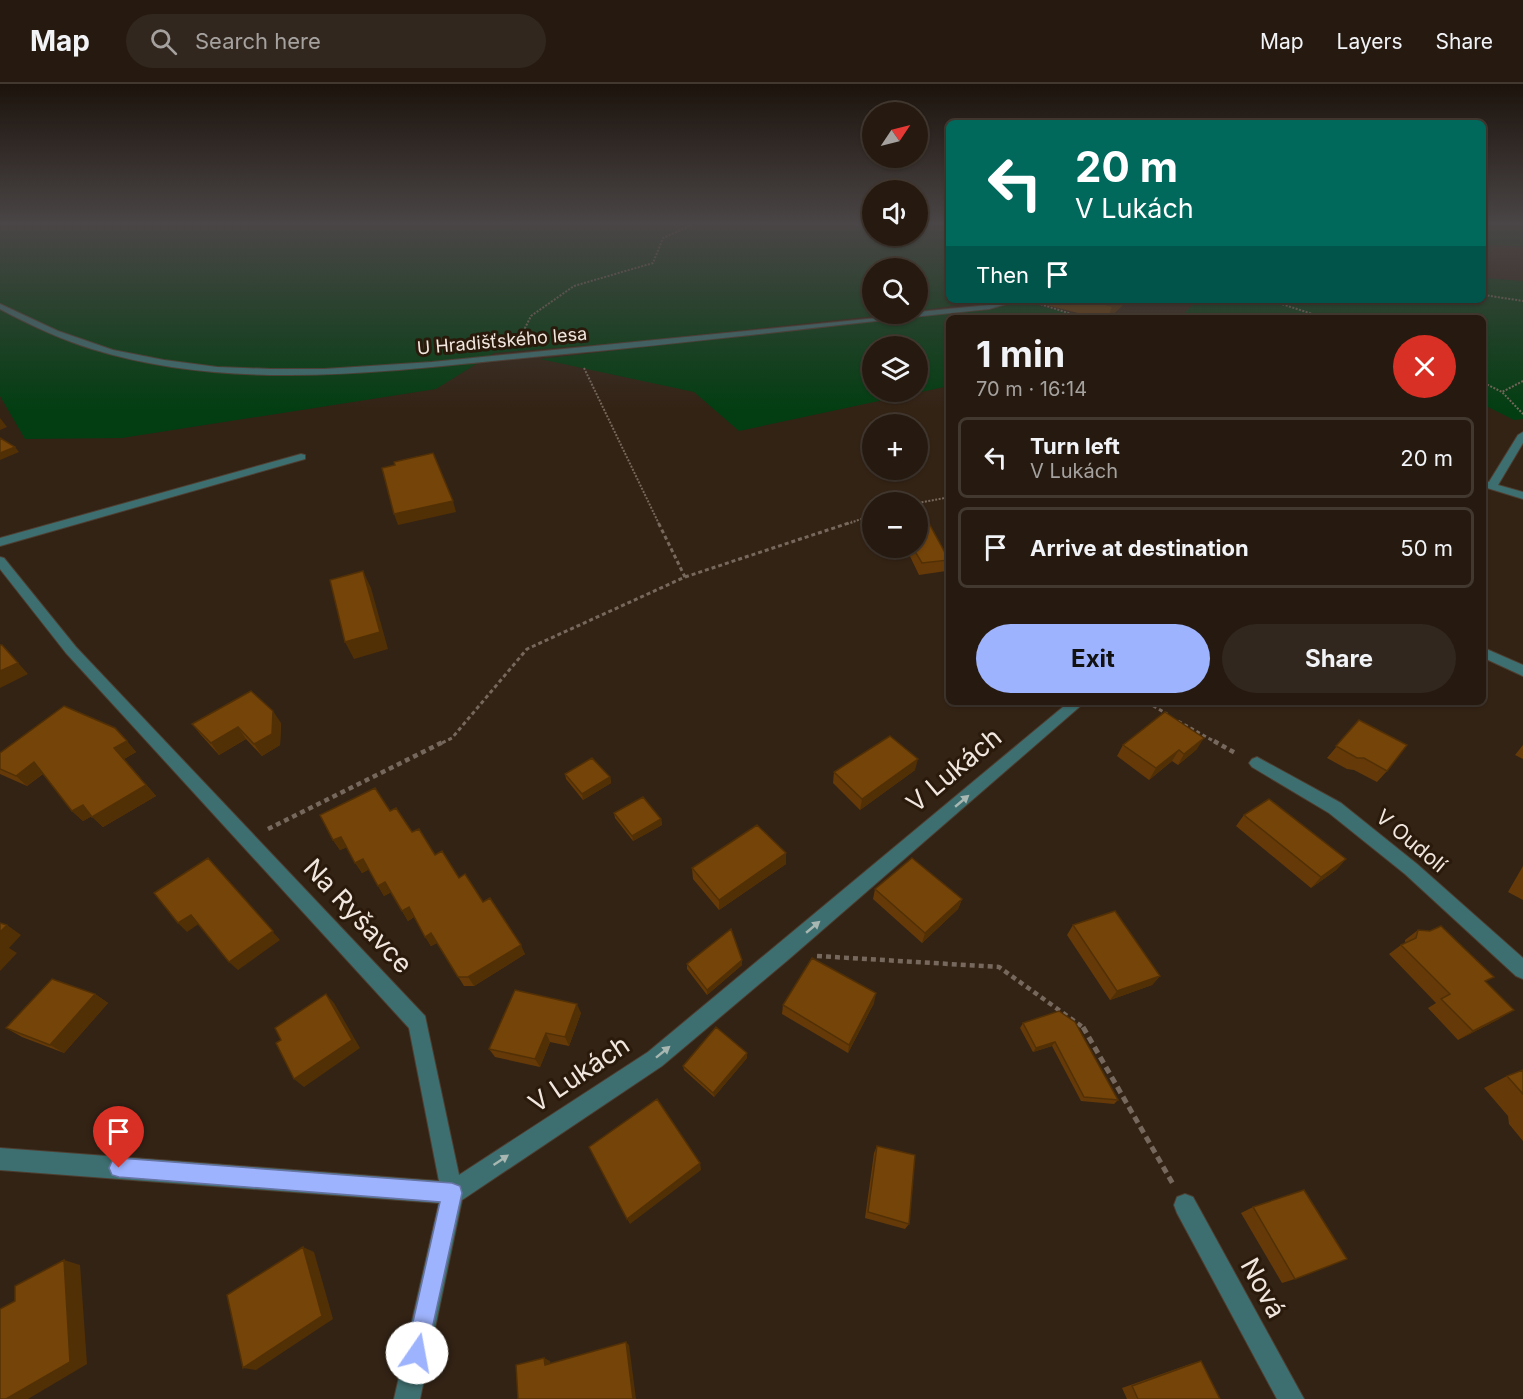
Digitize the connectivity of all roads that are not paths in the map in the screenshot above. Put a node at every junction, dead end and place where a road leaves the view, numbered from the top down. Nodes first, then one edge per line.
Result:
1 (1004, 303) edge
2 (0, 306) edge
3 (1523, 435) edge
4 (301, 457) dead end
5 (1488, 485) edge
6 (1523, 496) edge
7 (0, 542) edge
8 (0, 561) edge
9 (1486, 654) edge
10 (1523, 670) edge
11 (1074, 705) edge
12 (1257, 763) road end
13 (1523, 970) edge
14 (0, 1159) edge
15 (452, 1193) junction
16 (1185, 1205) road end
17 (407, 1399) edge
18 (1291, 1399) edge

1 - 2 street, U Hradišťského lesa
3 - 5 street
4 - 7 street
5 - 6 street
8 - 15 street, Na Ryšavce
9 - 10 street
15 -> 11 street, V Lukách
12 - 13 street, V Oudolí
14 - 15 street
15 - 17 street, Na Ryšavce
16 - 18 street, Nová

